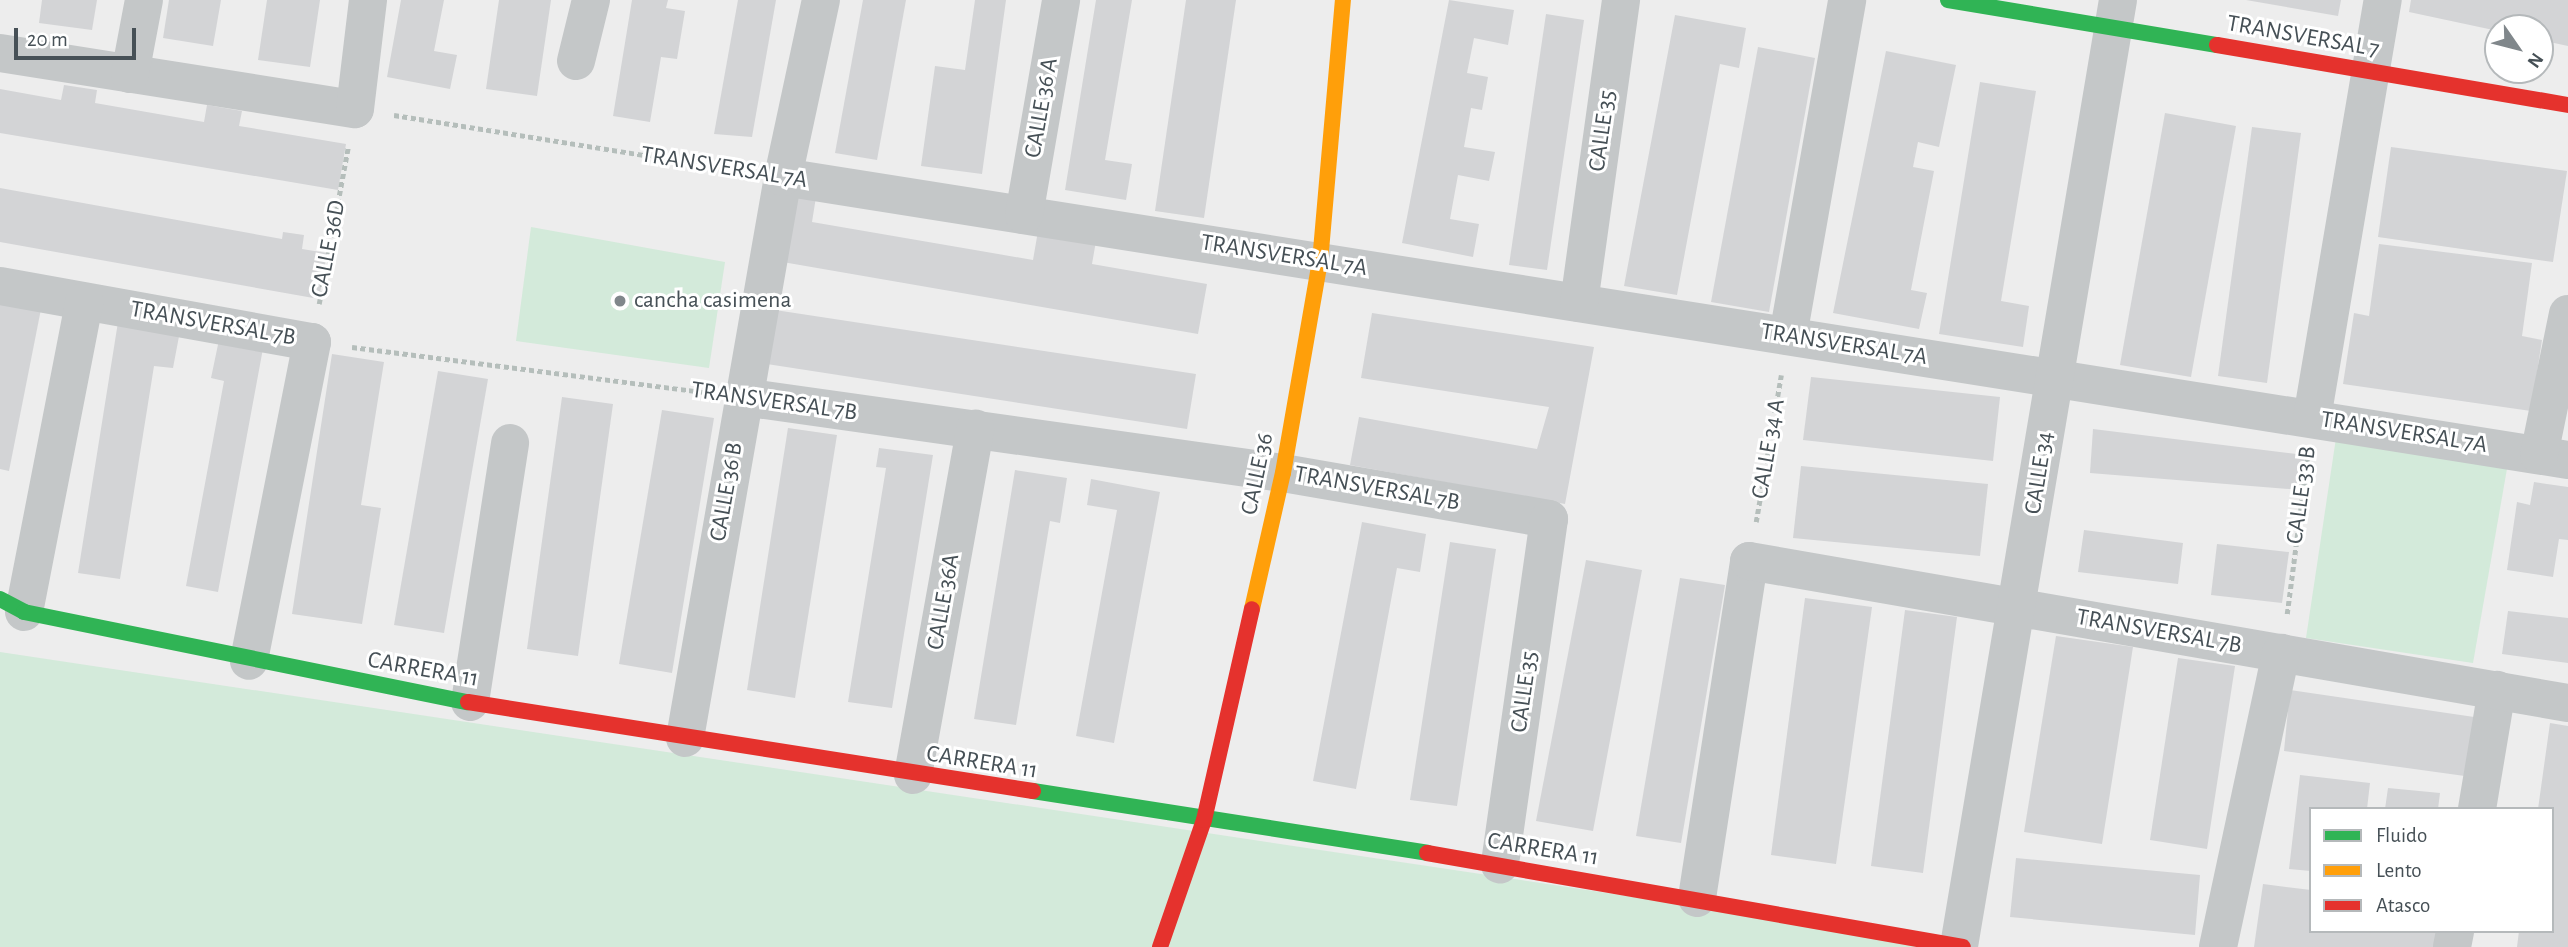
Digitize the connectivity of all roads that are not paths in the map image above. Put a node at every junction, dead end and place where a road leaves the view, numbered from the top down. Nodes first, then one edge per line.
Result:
1 (144, 0) edge
2 (368, 0) edge
3 (591, 0) edge
4 (821, 0) edge
5 (1061, 0) edge
6 (1343, 0) edge
7 (1621, 0) edge
8 (1847, 0) edge
9 (1948, 0) edge
10 (2383, 0) edge
11 (2115, 14) edge
12 (0, 53) edge
13 (576, 61) dead end
14 (2372, 72) junction
15 (130, 74) junction
16 (2568, 105) edge
17 (783, 177) junction
18 (1024, 215) junction
19 (1320, 262) junction
20 (0, 286) edge
21 (84, 302) junction
22 (1579, 303) junction
23 (2568, 314) edge
24 (1788, 336) junction
25 (2055, 378) junction
26 (743, 397) junction
27 (2312, 418) junction
28 (975, 429) junction
29 (510, 443) dead end
30 (2553, 457) edge
31 (1283, 473) junction
32 (1549, 519) joint
33 (12, 605) edge
34 (2018, 607) junction
35 (2281, 653) junction
36 (249, 661) junction
37 (2497, 690) junction
38 (470, 702) junction
39 (2568, 702) edge
40 (685, 738) junction
41 (913, 775) junction
42 (2477, 807) edge
43 (1203, 820) junction
44 (1500, 865) junction
45 (1697, 898) junction
46 (1961, 946) edge
47 (1160, 947) edge
48 (2218, 947) edge

1 - 15 street
2 - 15 street
3 - 13 street
4 - 17 street, CALLE 36 B
5 - 18 street, CALLE 36 A
6 - 19 street, CALLE 36
7 - 22 street, CALLE 35
8 - 24 street
9 - 11 street, TRANSVERSAL 7
10 - 14 street, CALLE 33 B
11 - 14 street, TRANSVERSAL 7
11 - 25 street, CALLE 34
12 - 15 street
14 - 16 street, TRANSVERSAL 7
14 - 27 street, CALLE 33 B
17 - 18 street, TRANSVERSAL 7A
17 - 26 street, CALLE 36 B
18 - 19 street, TRANSVERSAL 7A
19 - 22 street, TRANSVERSAL 7A
19 - 31 street, CALLE 36
20 - 21 street, TRANSVERSAL 7B
21 - 33 street
21 - 36 street, TRANSVERSAL 7B
22 - 24 street, TRANSVERSAL 7A
23 - 30 street
24 - 25 street, TRANSVERSAL 7A
25 - 27 street, TRANSVERSAL 7A
25 - 34 street, CALLE 34
26 - 28 street, TRANSVERSAL 7B
26 - 40 street, CALLE 36 B
27 - 30 street, TRANSVERSAL 7A
28 - 31 street, TRANSVERSAL 7B
28 - 41 street, CALLE 36A
29 - 38 street
31 - 32 street, TRANSVERSAL 7B
31 - 43 street, CALLE 36
32 - 44 street, CALLE 35
33 - 36 street, CARRERA 11
34 - 35 street, TRANSVERSAL 7B
34 - 45 street, TRANSVERSAL 7B
34 - 46 street, CALLE 34
35 - 37 street, TRANSVERSAL 7B
35 - 48 street
36 - 38 street, CARRERA 11
37 - 39 street, TRANSVERSAL 7B
37 - 42 street
38 - 40 street, CARRERA 11
40 - 41 street, CARRERA 11
41 - 43 street, CARRERA 11
43 - 44 street, CARRERA 11
43 - 47 street, CALLE 36
44 - 45 street, CARRERA 11
45 - 46 street, CARRERA 11

